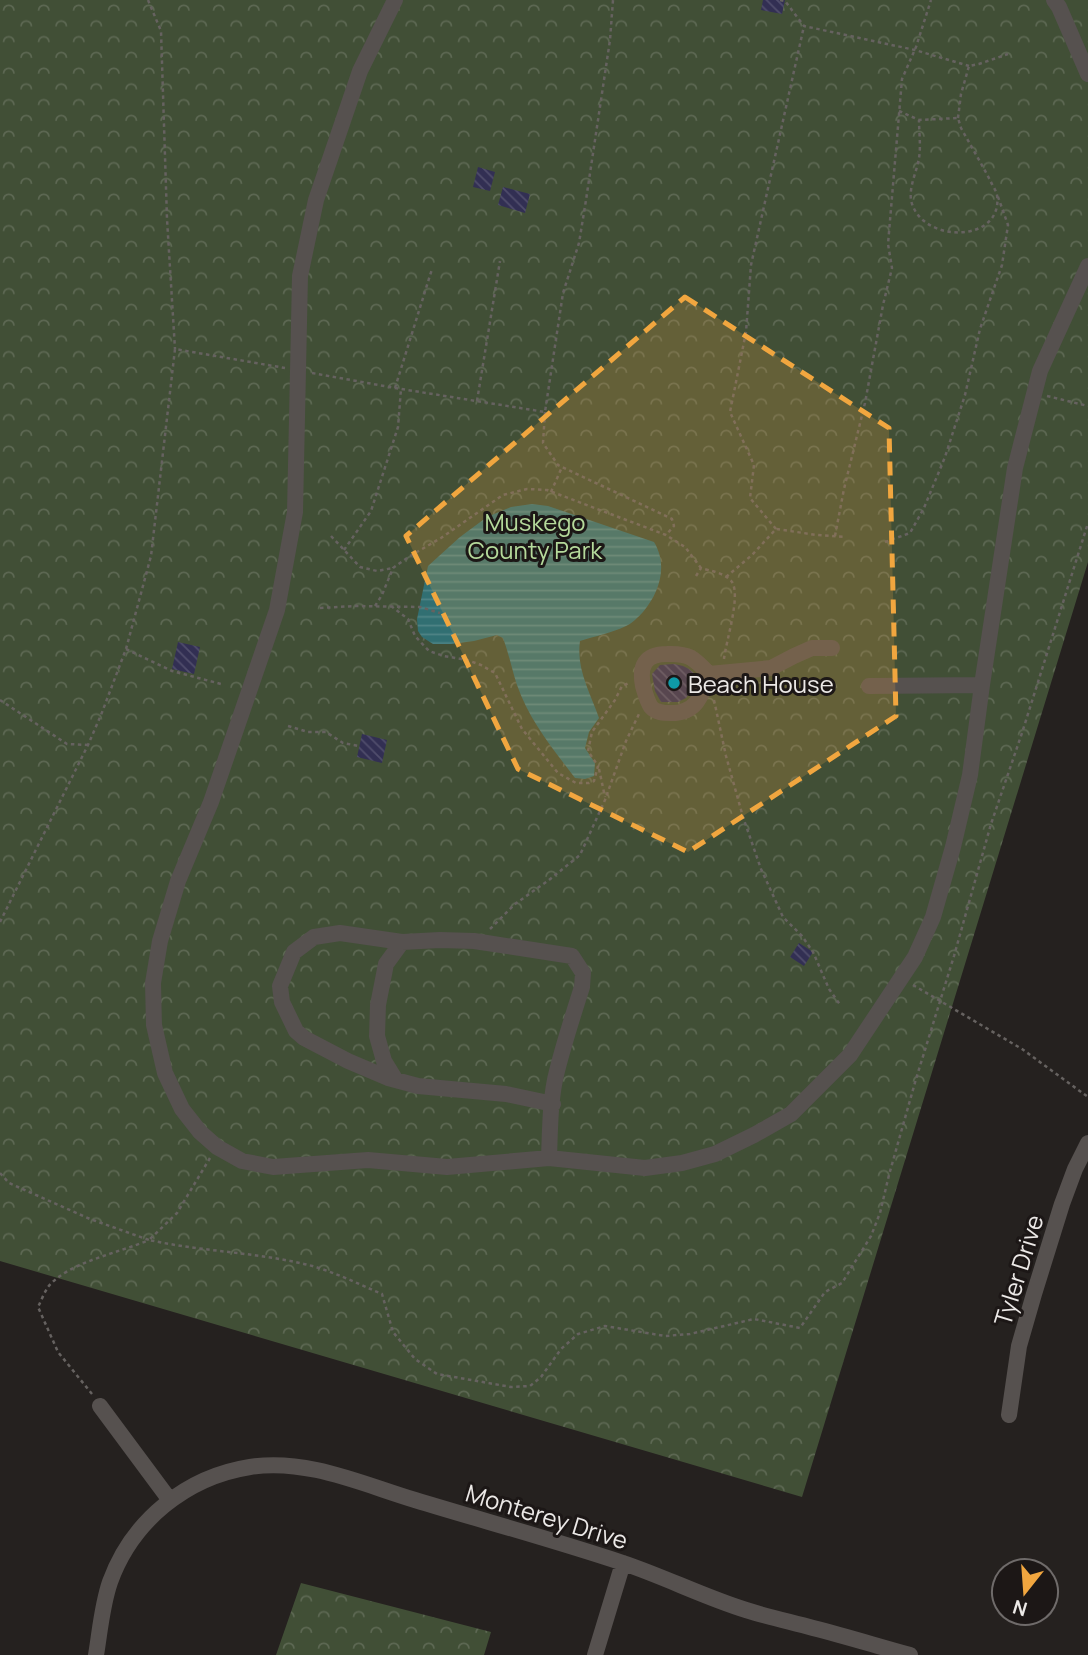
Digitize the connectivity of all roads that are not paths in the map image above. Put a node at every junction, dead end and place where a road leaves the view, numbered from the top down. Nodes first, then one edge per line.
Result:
1 (395, 0) edge
2 (1054, 0) edge
3 (1088, 74) edge
4 (1088, 266) edge
5 (832, 648) dead end
6 (716, 673) junction
7 (982, 685) junction
8 (869, 686) dead end
9 (402, 942) junction
10 (395, 1080) junction
11 (553, 1104) junction
12 (1088, 1143) edge
13 (549, 1158) junction
14 (100, 1406) road end
15 (1009, 1415) dead end
16 (169, 1499) junction
17 (623, 1563) junction
18 (96, 1655) edge
19 (595, 1655) edge
20 (910, 1655) edge

1 - 13 street
2 - 3 street
4 - 7 street
5 - 6 street
6 - 6 street
7 - 8 street
7 - 13 street
9 - 10 street
9 - 10 street
9 - 11 street
10 - 11 street
11 - 13 street
12 - 15 street, Tyler Drive
14 - 16 street
16 - 17 street, Monterey Drive
16 - 18 street
17 - 19 street
17 - 20 street, Monterey Drive

